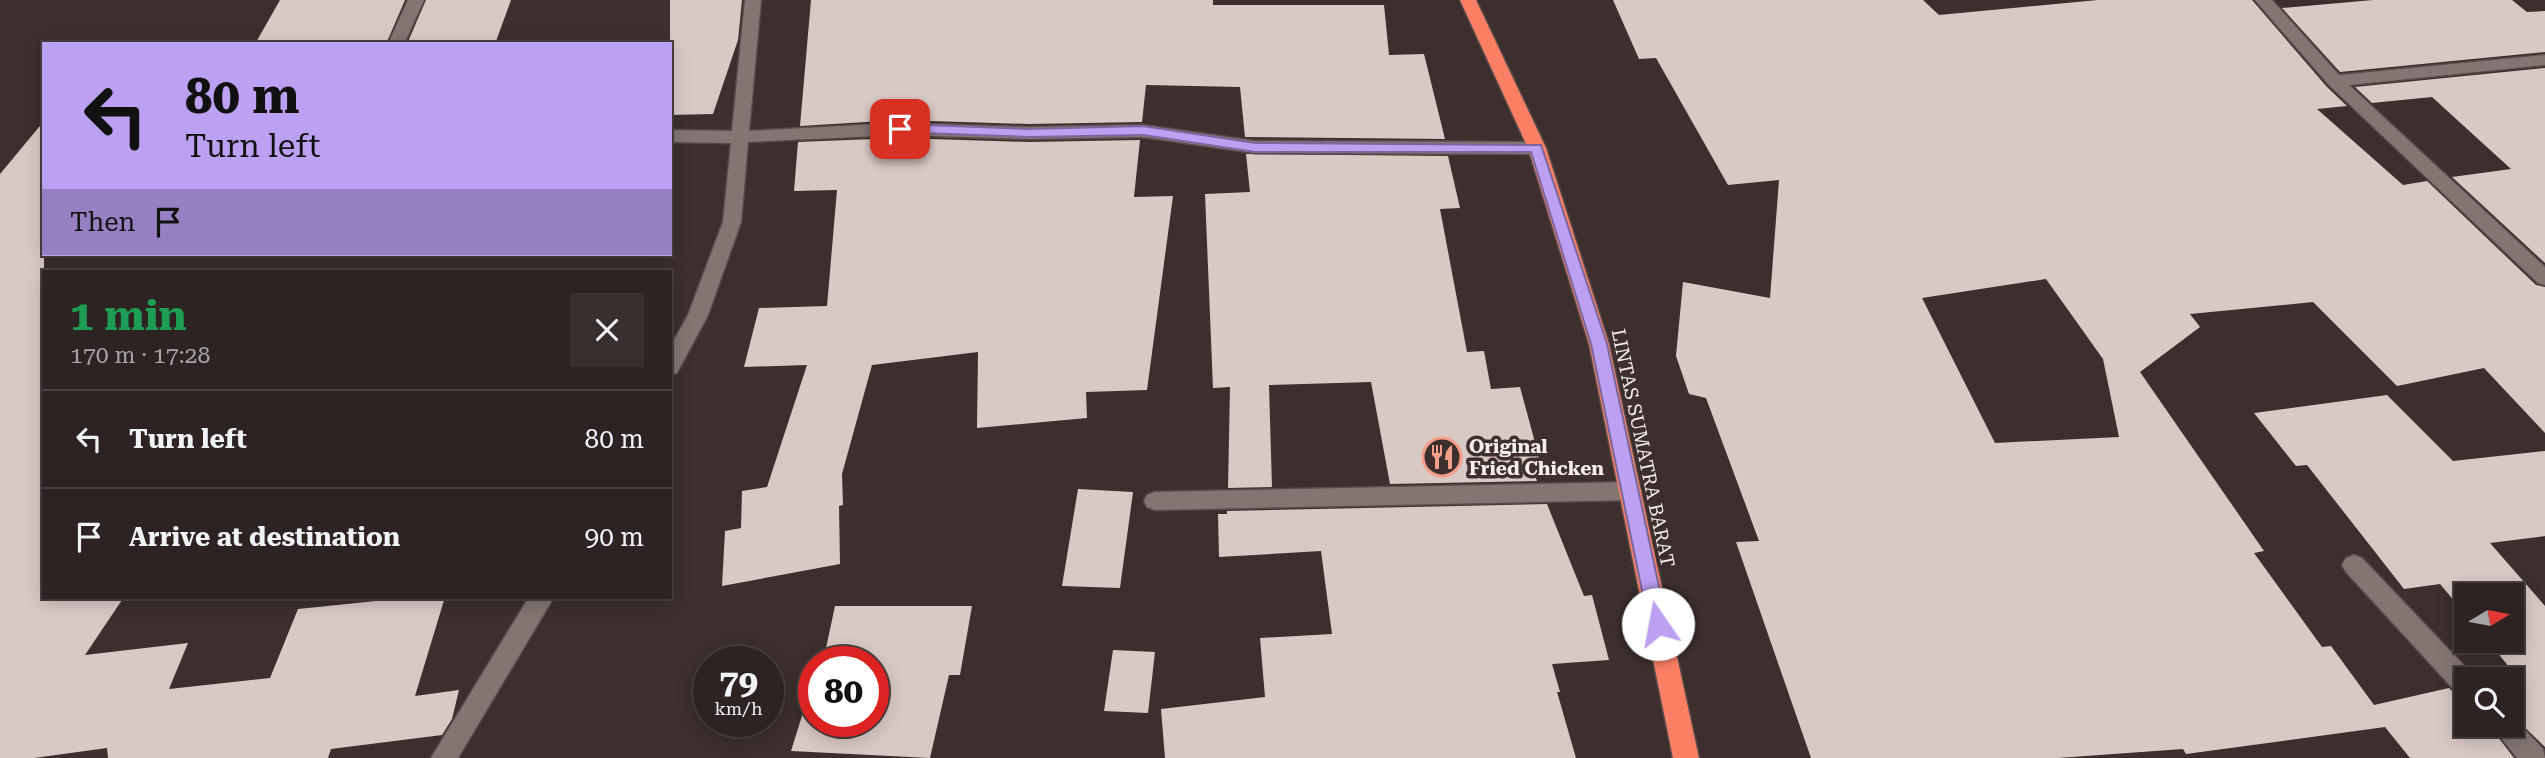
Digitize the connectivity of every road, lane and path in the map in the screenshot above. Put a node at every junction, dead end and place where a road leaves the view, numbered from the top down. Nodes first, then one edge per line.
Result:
1 (416, 0) edge
2 (752, 0) edge
3 (1468, 0) edge
4 (2263, 0) edge
5 (397, 42) edge
6 (2545, 60) edge
7 (2335, 82) junction
8 (672, 136) edge
9 (741, 137) junction
10 (1537, 148) junction
11 (2544, 276) edge
12 (672, 364) edge
13 (1631, 491) junction
14 (1155, 502) dead end
15 (2354, 565) dead end
16 (541, 599) edge
17 (2454, 672) edge
18 (2515, 737) edge
19 (444, 758) edge
20 (1686, 758) edge
21 (2534, 758) edge

1 - 5 street
2 - 9 street
3 - 10 highway, LINTAS SUMATRA BARAT
4 - 7 street
6 - 7 street
7 - 11 street
8 - 9 street
9 - 10 street
9 - 12 street
10 - 13 highway, LINTAS SUMATRA BARAT
13 - 14 street
13 - 20 highway, LINTAS SUMATRA BARAT
15 - 17 street
16 - 19 street
18 - 21 street

